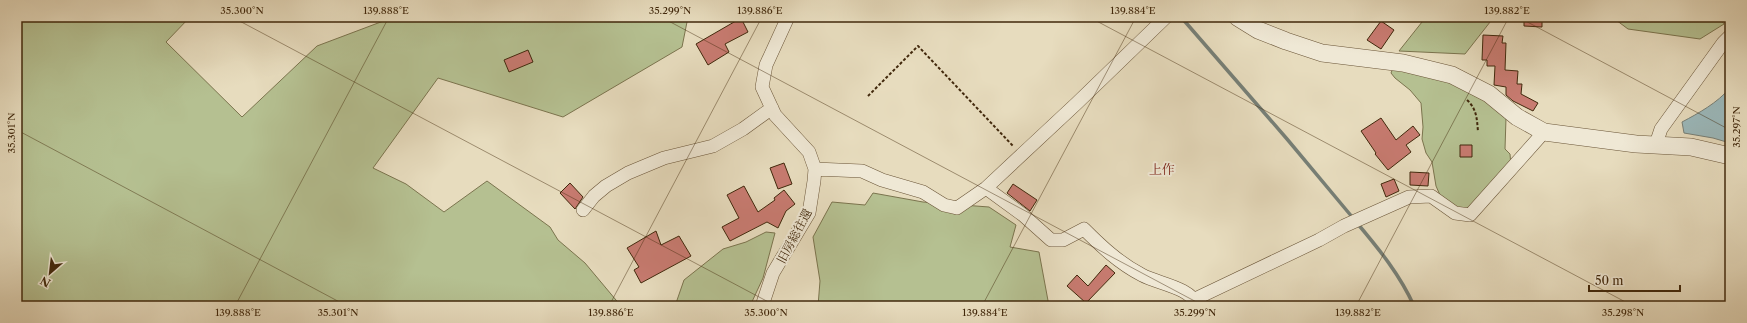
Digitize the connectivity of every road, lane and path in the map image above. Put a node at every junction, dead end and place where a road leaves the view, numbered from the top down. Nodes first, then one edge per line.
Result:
1 (788, 17) edge
2 (1166, 17) edge
3 (1237, 17) edge
4 (1730, 36) edge
5 (868, 96) dead end
6 (1465, 98) dead end
7 (772, 108) junction
8 (1478, 132) dead end
9 (1544, 132) junction
10 (1656, 144) junction
11 (1022, 155) junction
12 (1730, 156) edge
13 (814, 169) junction
14 (986, 188) junction
15 (583, 210) dead end
16 (1196, 302) edge
17 (762, 306) edge

1 - 7 street, 旧房総往還
2 - 11 street
3 - 9 street
4 - 10 street
5 - 11 path
6 - 8 path
7 - 13 street, 旧房総往還
7 - 15 street
9 - 10 street
9 - 16 street
10 - 12 street
11 - 14 street
13 - 14 street
13 - 17 street, 旧房総往還
14 - 16 street

